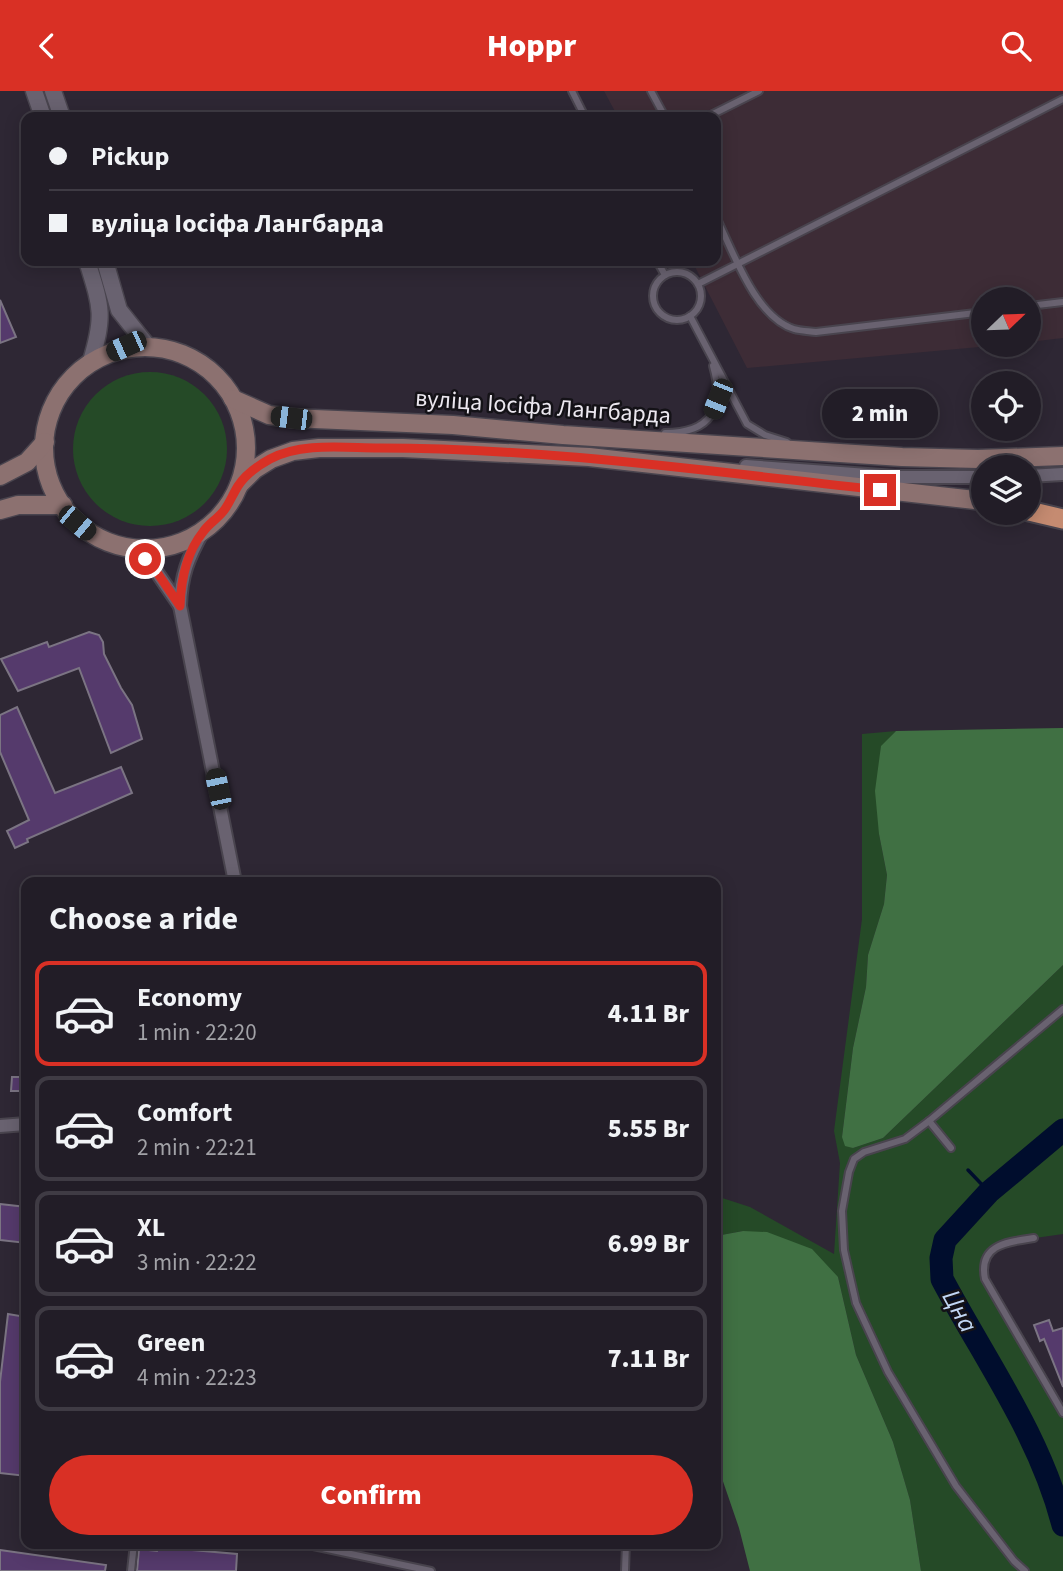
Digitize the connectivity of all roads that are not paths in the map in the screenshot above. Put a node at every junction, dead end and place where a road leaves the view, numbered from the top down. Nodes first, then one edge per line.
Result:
1 (34, 91) edge
2 (53, 91) edge
3 (572, 91) edge
4 (651, 91) edge
5 (759, 91) edge
6 (1063, 99) edge
7 (41, 112) edge
8 (60, 112) edge
9 (582, 112) edge
10 (662, 112) edge
11 (716, 112) edge
12 (721, 227) edge
13 (738, 262) junction
14 (88, 266) edge
15 (106, 266) edge
16 (660, 266) edge
17 (665, 275) junction
18 (698, 284) junction
19 (1063, 302) edge
20 (1041, 305) edge
21 (971, 313) edge
22 (690, 316) junction
23 (146, 344) junction
24 (709, 354) junction
25 (91, 361) junction
26 (233, 399) junction
27 (624, 437) junction
28 (44, 442) junction
29 (848, 453) junction
30 (1063, 456) edge
31 (589, 457) junction
32 (1063, 474) edge
33 (1041, 475) edge
34 (0, 476) edge
35 (971, 477) edge
36 (239, 485) junction
37 (971, 500) edge
38 (64, 505) junction
39 (0, 510) edge
40 (1041, 514) edge
41 (1063, 519) edge
42 (203, 531) junction
43 (134, 551) junction
44 (180, 606) junction
45 (234, 877) edge
46 (1063, 1009) edge
47 (929, 1121) junction
48 (21, 1124) edge
49 (0, 1126) edge
50 (951, 1148) dead end
51 (1034, 1238) dead end
52 (1063, 1413) edge
53 (133, 1549) edge
54 (327, 1549) edge
55 (626, 1549) edge
56 (131, 1571) edge
57 (431, 1571) edge
58 (625, 1571) edge
59 (1025, 1571) edge

1 - 7 street
2 - 8 street
3 - 9 lane
4 - 10 lane
5 - 11 lane
6 - 13 lane
12 - 13 lane
13 - 18 lane
13 - 21 lane
14 - 25 street
15 - 23 street
16 - 17 lane
17 - 18 lane
17 - 22 lane
18 - 22 lane
19 - 20 lane
22 - 24 lane
23 - 25 main road
23 - 26 main road
24 - 27 lane
24 - 29 lane
25 - 28 main road
26 - 27 main road, вуліца Іосіфа Лангбарда
26 - 36 main road
27 - 29 main road, вуліца Іосіфа Лангбарда
28 - 34 main road
28 - 38 main road
29 - 30 main road, вуліца Іосіфа Лангбарда
31 - 35 street
31 - 36 main road, вуліца Іосіфа Лангбарда
31 - 37 main road, вуліца Іосіфа Лангбарда
32 - 33 street
36 - 42 main road
38 - 39 main road
38 - 43 main road
40 - 41 highway
42 - 43 main road
42 - 44 street
43 - 44 street
44 - 45 street
46 - 47 lane
47 - 50 lane
47 - 59 lane
48 - 49 street
51 - 52 lane
53 - 56 lane
54 - 57 lane
55 - 58 lane

